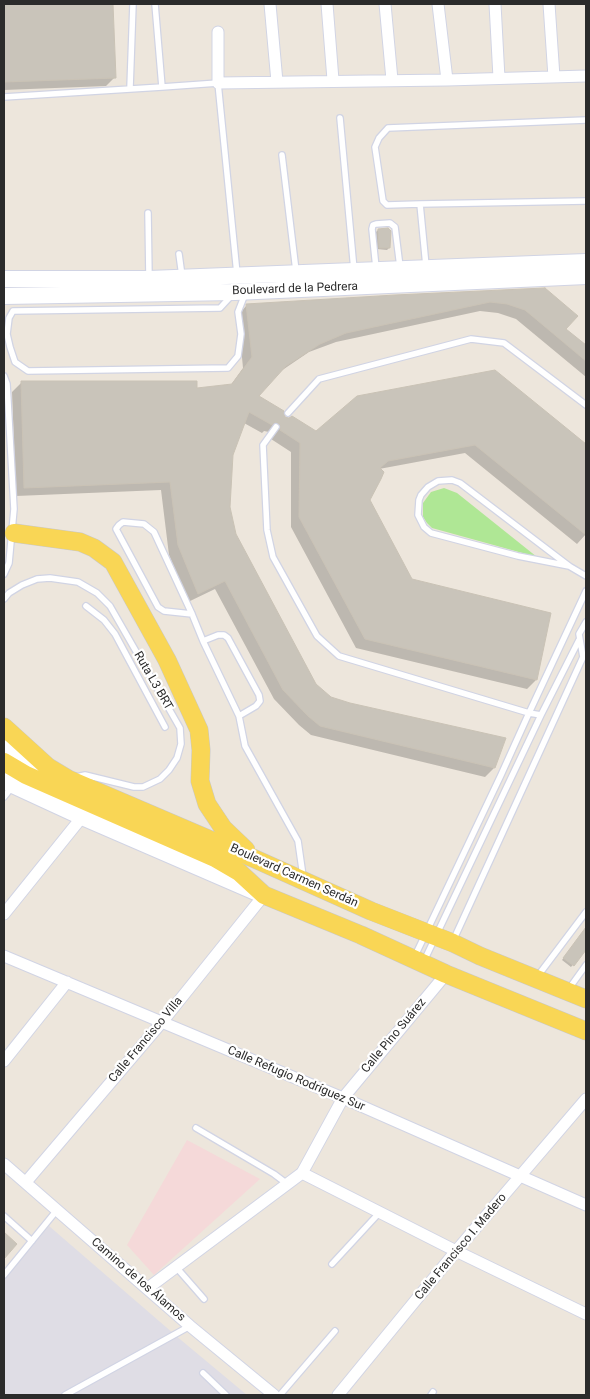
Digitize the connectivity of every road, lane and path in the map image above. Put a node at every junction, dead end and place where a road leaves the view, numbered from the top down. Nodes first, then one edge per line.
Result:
1 (133, 4) edge
2 (155, 4) edge
3 (270, 4) edge
4 (327, 4) edge
5 (385, 4) edge
6 (438, 4) edge
7 (495, 4) edge
8 (549, 4) edge
9 (218, 32) dead end
10 (586, 76) edge
11 (554, 77) junction
12 (498, 78) junction
13 (333, 80) junction
14 (392, 80) junction
15 (447, 80) junction
16 (277, 82) junction
17 (218, 83) junction
18 (162, 86) junction
19 (130, 88) junction
20 (4, 97) edge
21 (340, 118) dead end
22 (586, 120) edge
23 (282, 155) dead end
24 (586, 201) edge
25 (420, 204) junction
26 (148, 214) dead end
27 (179, 254) dead end
28 (586, 262) edge
29 (376, 270) junction
30 (296, 273) junction
31 (244, 275) junction
32 (426, 276) junction
33 (586, 276) edge
34 (401, 277) junction
35 (182, 278) junction
36 (4, 279) edge
37 (149, 279) junction
38 (355, 279) junction
39 (240, 292) junction
40 (4, 296) edge
41 (4, 376) edge
42 (586, 405) edge
43 (288, 413) dead end
44 (276, 427) dead end
45 (14, 533) dead end
46 (568, 566) junction
47 (4, 574) edge
48 (586, 576) edge
49 (586, 594) edge
50 (4, 599) edge
51 (86, 606) dead end
52 (192, 614) junction
53 (586, 622) edge
54 (579, 640) junction
55 (203, 641) junction
56 (529, 713) junction
57 (541, 715) junction
58 (239, 716) junction
59 (4, 727) edge
60 (165, 727) dead end
61 (4, 748) edge
62 (4, 762) edge
63 (48, 767) junction
64 (68, 778) junction
65 (7, 788) edge
66 (82, 817) junction
67 (255, 859) junction
68 (303, 881) junction
69 (264, 895) junction
70 (372, 911) junction
71 (586, 912) edge
72 (4, 914) edge
73 (361, 935) junction
74 (439, 937) junction
75 (4, 956) edge
76 (418, 962) junction
77 (586, 965) edge
78 (446, 974) junction
79 (536, 979) junction
80 (67, 982) junction
81 (567, 992) junction
82 (586, 1000) edge
83 (162, 1022) junction
84 (586, 1031) edge
85 (4, 1061) edge
86 (343, 1098) junction
87 (586, 1099) edge
88 (196, 1128) dead end
89 (4, 1164) edge
90 (302, 1172) junction
91 (521, 1176) junction
92 (26, 1182) junction
93 (286, 1183) junction
94 (586, 1205) edge
95 (57, 1210) junction
96 (380, 1212) junction
97 (4, 1216) edge
98 (32, 1241) junction
99 (456, 1251) junction
100 (332, 1264) dead end
101 (176, 1267) junction
102 (4, 1275) edge
103 (148, 1288) junction
104 (204, 1299) dead end
105 (586, 1314) edge
106 (190, 1326) junction
107 (335, 1331) dead end
108 (203, 1373) dead end
109 (65, 1395) edge
110 (226, 1395) edge
111 (274, 1395) edge
112 (280, 1395) edge
113 (338, 1395) edge

1 - 19 lane
2 - 18 lane
3 - 16 street
4 - 13 street
5 - 14 street
6 - 15 street
7 - 12 street
8 - 11 street
9 - 17 street
10 - 11 street
11 - 12 street
12 - 15 street
13 - 14 street
13 - 16 street
14 - 15 street
16 - 17 street
17 - 18 lane
17 - 31 lane
18 - 19 lane
19 - 20 lane
21 - 38 lane
22 - 25 lane
23 - 30 lane
24 - 25 lane
25 - 32 lane
26 - 37 lane
27 - 35 lane
28 - 32 street, Boulevard de la Pedrera
29 - 34 street, Boulevard de la Pedrera
29 - 34 lane
29 - 38 street, Boulevard de la Pedrera
30 - 31 street, Boulevard de la Pedrera
30 - 38 street, Boulevard de la Pedrera
31 - 35 street, Boulevard de la Pedrera
31 - 39 lane
31 - 39 lane
32 - 33 street, Boulevard de la Pedrera
32 - 34 street, Boulevard de la Pedrera
34 - 38 street, Boulevard de la Pedrera
35 - 37 street, Boulevard de la Pedrera
36 - 37 street, Boulevard de la Pedrera
38 - 39 street, Boulevard de la Pedrera
39 - 39 lane
39 - 40 street, Boulevard de la Pedrera
41 - 47 lane
42 - 43 lane
44 - 56 lane
45 - 67 main road
46 - 46 lane
46 - 48 lane
49 - 56 lane
50 - 64 lane, Ruta L3 BRT
51 - 60 lane
52 - 52 lane
52 - 55 lane
53 - 54 lane
54 - 57 lane
54 - 74 lane
55 - 58 lane
55 - 58 lane
56 - 57 lane
56 - 74 lane
57 - 74 lane
58 - 68 lane
59 - 63 main road
61 - 63 street, Boulevard Carmen Serdán
62 - 69 main road
63 - 64 main road, Boulevard Carmen Serdán
64 - 67 main road, Boulevard Carmen Serdán
65 - 66 street
66 - 69 street
66 - 72 street
67 - 68 main road, Boulevard Carmen Serdán
68 - 70 main road, Boulevard Carmen Serdán
69 - 73 main road
69 - 83 street, Calle Francisco Villa
70 - 73 main road
70 - 74 main road, Boulevard Carmen Serdán
71 - 79 lane
73 - 76 main road
74 - 76 lane
74 - 76 lane
74 - 79 main road, Boulevard Carmen Serdán
75 - 80 street, Calle Refugio Rodríguez Sur
76 - 78 main road
77 - 81 lane
78 - 84 main road
78 - 86 street, Calle Pino Suárez
79 - 81 main road, Boulevard Carmen Serdán
80 - 83 street, Calle Refugio Rodríguez Sur
80 - 85 street
81 - 82 main road, Boulevard Carmen Serdán
83 - 86 street, Calle Refugio Rodríguez Sur
83 - 92 street, Calle Francisco Villa
86 - 90 street, Calle Pino Suárez
86 - 91 street, Calle Refugio Rodríguez Sur
87 - 91 street, Calle Francisco I. Madero
88 - 93 lane
89 - 92 street, Camino de los Álamos
90 - 93 street
90 - 96 street
91 - 94 street, Calle Refugio Rodríguez Sur
91 - 99 street, Calle Francisco I. Madero
92 - 95 street, Camino de los Álamos
93 - 101 street
95 - 98 lane
95 - 103 street, Camino de los Álamos
96 - 99 street
96 - 100 lane
97 - 98 lane
98 - 102 lane
99 - 105 street
99 - 113 street, Calle Francisco I. Madero
101 - 103 street
101 - 104 lane
103 - 106 street, Camino de los Álamos
106 - 109 lane
106 - 111 street, Camino de los Álamos
107 - 112 lane
108 - 110 lane

